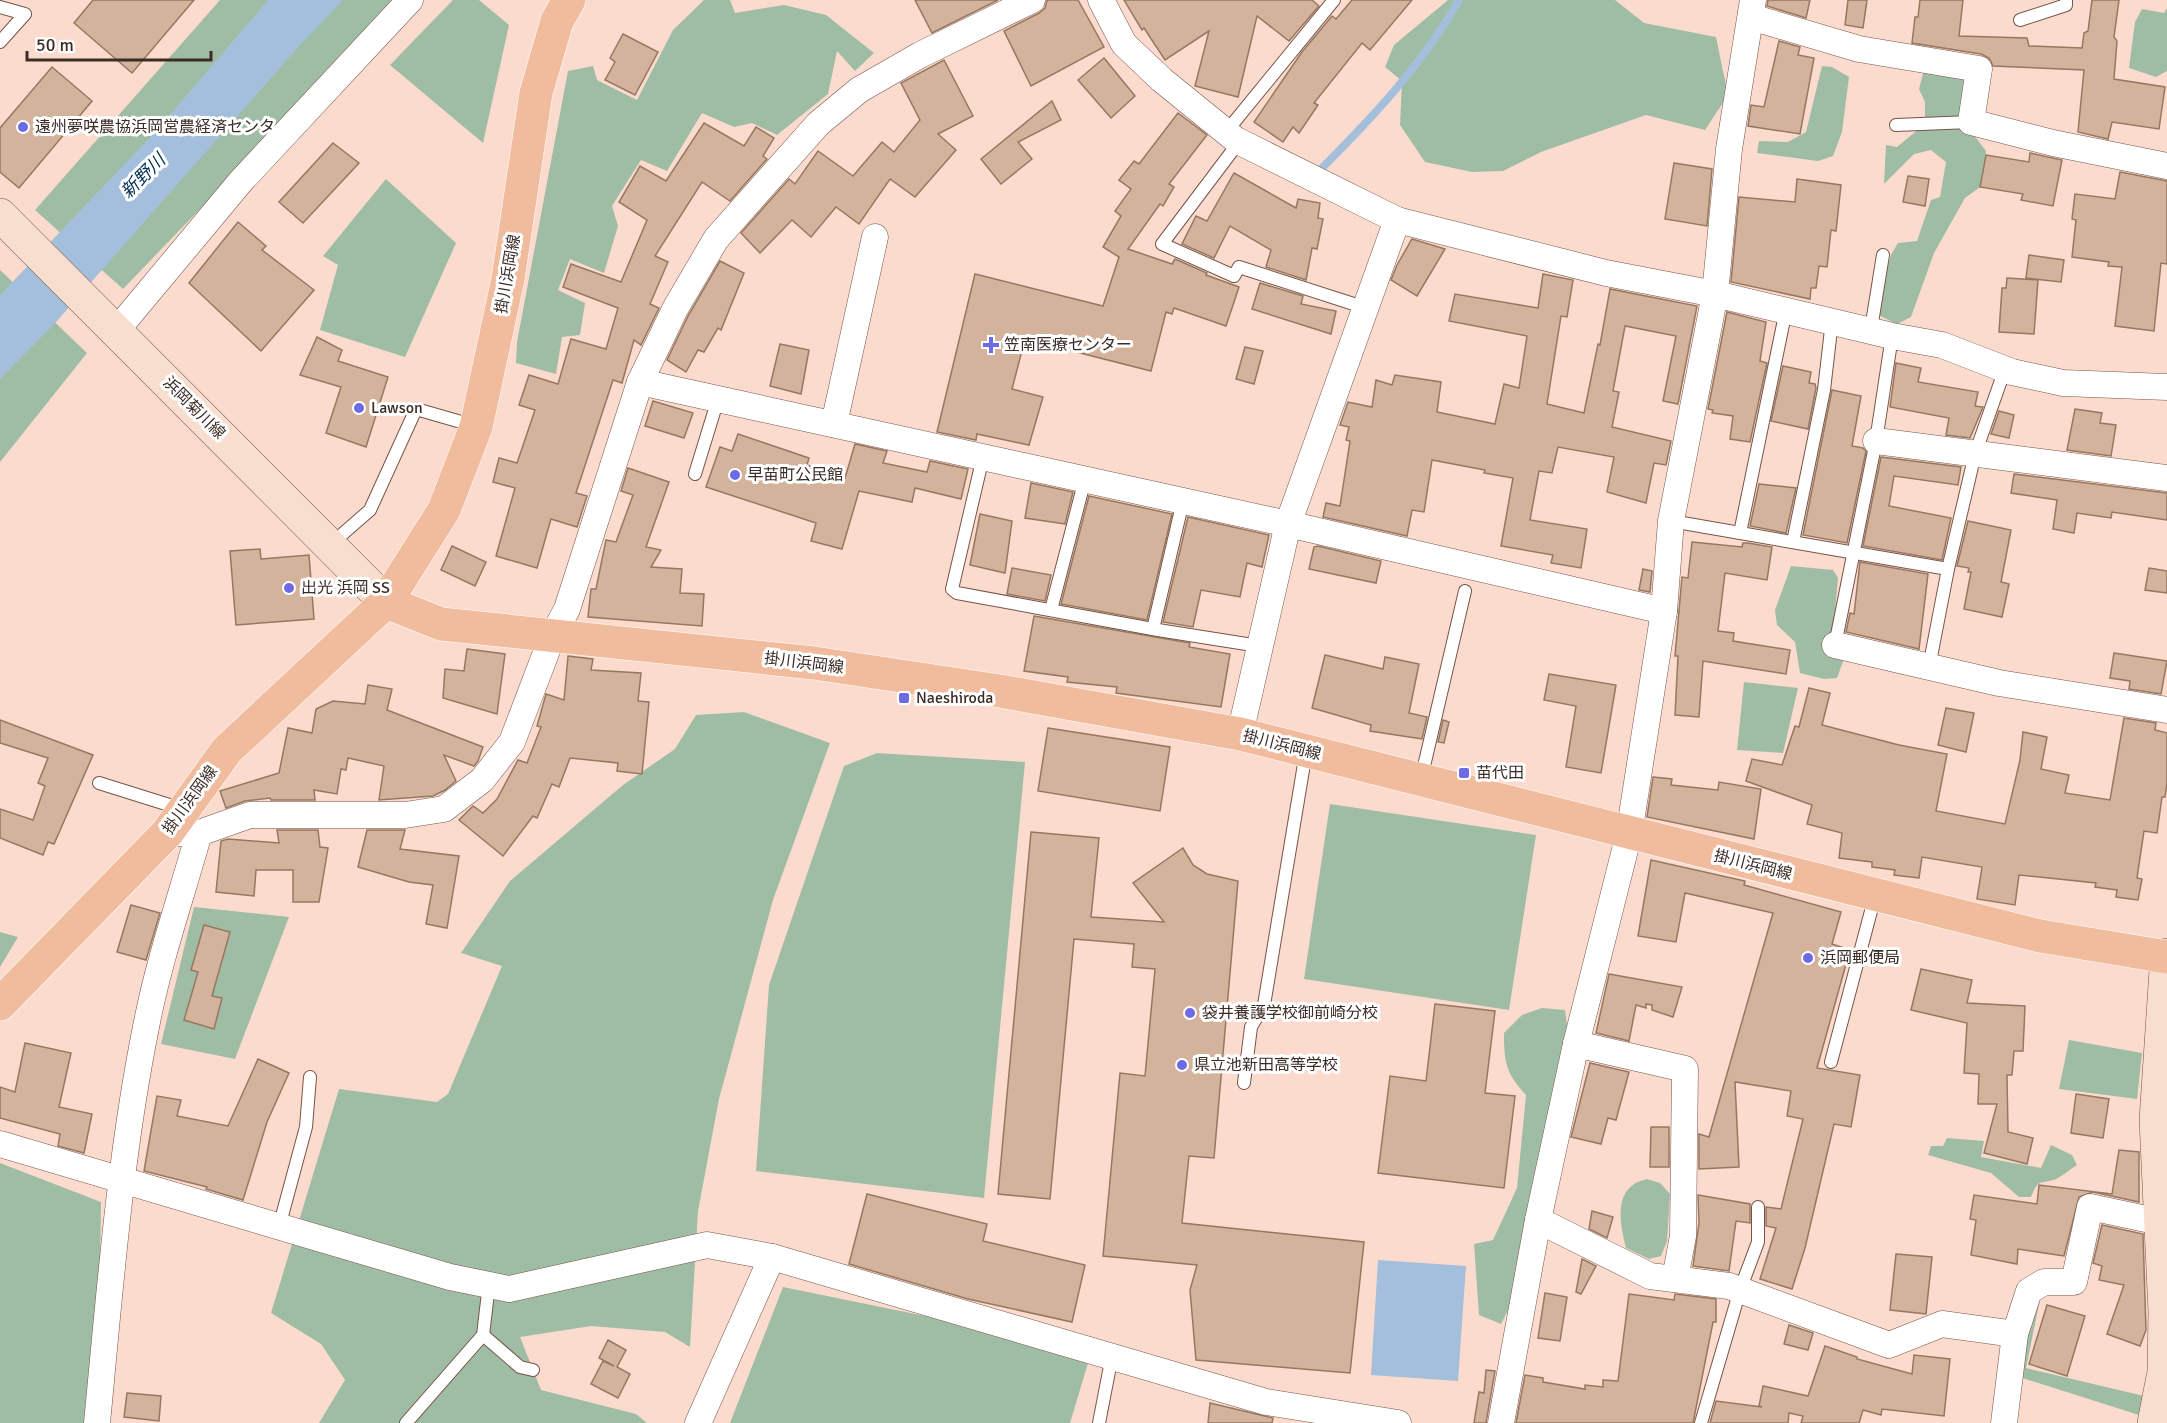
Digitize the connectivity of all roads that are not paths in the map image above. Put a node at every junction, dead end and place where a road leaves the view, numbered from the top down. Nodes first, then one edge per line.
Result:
1 (410, 0) edge
2 (569, 0) edge
3 (1032, 0) edge
4 (1101, 0) edge
5 (1334, 0) edge
6 (2066, 0) edge
7 (0, 7) edge
8 (1752, 8) edge
9 (2020, 20) dead end
10 (0, 42) edge
11 (1971, 122) junction
12 (1896, 125) dead end
13 (1233, 137) junction
14 (2167, 166) edge
15 (4, 219) edge
16 (1397, 220) junction
17 (875, 237) dead end
18 (1883, 255) dead end
19 (1715, 294) junction
20 (1366, 308) junction
21 (1786, 310) junction
22 (1832, 321) junction
23 (113, 327) junction
24 (1881, 333) junction
25 (2005, 369) junction
26 (640, 382) junction
27 (2167, 387) edge
28 (718, 399) junction
29 (834, 424) junction
30 (476, 427) junction
31 (1876, 441) junction
32 (1975, 454) junction
33 (982, 457) junction
34 (695, 474) dead end
35 (2167, 478) edge
36 (1085, 480) junction
37 (1183, 501) junction
38 (1671, 521) junction
39 (1288, 524) junction
40 (1740, 533) junction
41 (1793, 542) junction
42 (331, 544) junction
43 (1853, 553) junction
44 (1948, 569) junction
45 (1465, 591) dead end
46 (386, 602) junction
47 (1052, 610) junction
48 (1664, 611) junction
49 (1153, 629) junction
50 (552, 637) junction
51 (1259, 645) junction
52 (1836, 645) joint
53 (1929, 667) junction
54 (2167, 710) edge
55 (1240, 734) junction
56 (1306, 751) junction
57 (1420, 780) junction
58 (99, 783) dead end
59 (183, 825) junction
60 (1629, 834) junction
61 (1875, 895) junction
62 (2167, 956) edge
63 (0, 1004) edge
64 (1576, 1044) junction
65 (1831, 1062) dead end
66 (310, 1077) dead end
67 (1244, 1083) dead end
68 (0, 1144) edge
69 (120, 1180) junction
70 (1758, 1207) dead end
71 (1538, 1220) junction
72 (2160, 1222) junction
73 (279, 1227) junction
74 (772, 1257) junction
75 (1675, 1279) junction
76 (489, 1284) junction
77 (1740, 1290) junction
78 (2014, 1334) junction
79 (483, 1335) junction
80 (1112, 1356) junction
81 (533, 1370) dead end
82 (1281, 1414) edge
83 (97, 1423) edge
84 (406, 1423) edge
85 (698, 1423) edge
86 (1099, 1423) edge
87 (1398, 1423) edge
88 (1501, 1423) edge
89 (1701, 1423) edge
90 (2004, 1423) edge
91 (2154, 1423) edge

1 - 23 street
2 - 30 main road, 掛川浜岡線
3 - 26 street
4 - 13 street
5 - 13 lane
6 - 9 lane
7 - 10 lane
8 - 11 street
8 - 19 street
11 - 12 lane
11 - 14 street
13 - 16 street
13 - 20 lane
15 - 23 main road, 浜岡菊川線
16 - 19 street
16 - 20 street
17 - 29 street
18 - 24 lane
19 - 21 street
19 - 38 street
20 - 39 street
21 - 22 street
21 - 40 lane
22 - 24 street
22 - 41 lane
23 - 42 main road, 浜岡菊川線
24 - 25 street
24 - 31 lane
25 - 27 street
25 - 32 lane
26 - 28 street
26 - 50 street
28 - 29 street
28 - 34 lane
29 - 33 street
30 - 42 lane
30 - 46 main road, 掛川浜岡線
31 - 32 street
31 - 43 lane
32 - 35 street
32 - 44 lane
33 - 36 street
33 - 47 lane
36 - 37 street
36 - 47 lane
37 - 39 street
37 - 49 lane
38 - 40 lane
38 - 48 street
39 - 48 street
39 - 51 street
40 - 41 lane
41 - 43 lane
42 - 46 main road, 浜岡菊川線
43 - 44 lane
43 - 52 lane
44 - 53 lane
45 - 57 lane
46 - 50 main road, 掛川浜岡線
46 - 59 main road, 掛川浜岡線
47 - 49 lane
48 - 60 street
49 - 51 lane
50 - 55 main road, 掛川浜岡線
50 - 59 street
51 - 55 street
52 - 53 street
53 - 54 street
55 - 56 main road, 掛川浜岡線
56 - 57 main road, 掛川浜岡線
56 - 67 lane
57 - 60 main road, 掛川浜岡線
58 - 59 lane
59 - 63 main road, 掛川浜岡線
59 - 69 street
60 - 61 main road, 掛川浜岡線
60 - 64 street
61 - 62 main road, 掛川浜岡線
61 - 65 lane
62 - 72 main road
64 - 71 street
64 - 75 street
66 - 73 lane
68 - 69 street
69 - 73 street
69 - 83 street
70 - 77 lane
71 - 75 street
71 - 88 street
72 - 78 street
72 - 91 main road
73 - 76 street
74 - 76 street
74 - 80 street
74 - 85 street
75 - 77 street
76 - 79 lane
77 - 78 street
77 - 89 lane
78 - 90 street
79 - 81 lane
79 - 84 lane
80 - 82 street
80 - 86 lane
82 - 87 street

